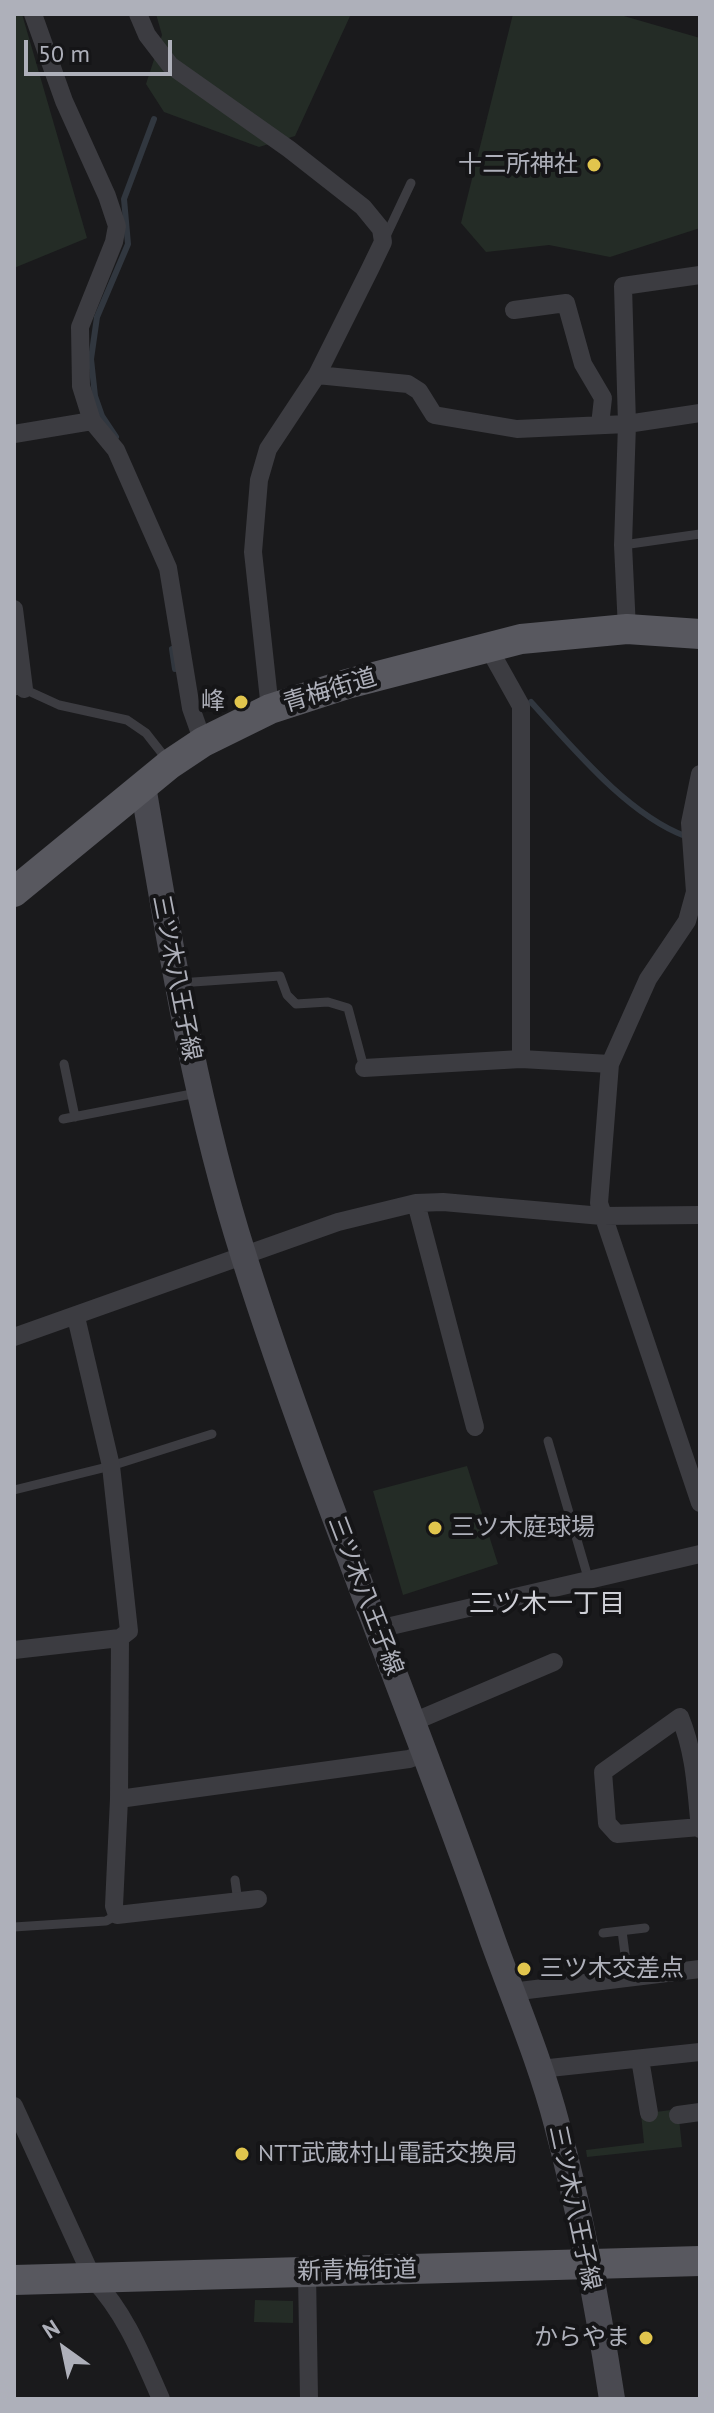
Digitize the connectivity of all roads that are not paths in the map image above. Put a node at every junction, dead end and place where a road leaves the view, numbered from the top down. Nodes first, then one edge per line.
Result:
1 (33, 14) edge
2 (138, 14) edge
3 (411, 183) dead end
4 (383, 242) junction
5 (700, 275) edge
6 (514, 310) dead end
7 (317, 375) junction
8 (700, 413) edge
9 (92, 421) junction
10 (627, 424) junction
11 (600, 425) junction
12 (14, 434) edge
13 (700, 534) edge
14 (623, 545) junction
15 (14, 609) edge
16 (627, 629) junction
17 (700, 634) edge
18 (488, 647) junction
19 (19, 690) edge
20 (270, 709) junction
21 (203, 742) junction
22 (170, 764) junction
23 (700, 774) edge
24 (143, 786) junction
25 (697, 890) edge
26 (14, 892) edge
27 (176, 984) junction
28 (521, 1059) junction
29 (64, 1064) dead end
30 (610, 1064) junction
31 (364, 1068) joint
32 (198, 1092) junction
33 (75, 1117) junction
34 (63, 1119) dead end
35 (416, 1203) junction
36 (700, 1215) edge
37 (602, 1216) junction
38 (243, 1256) junction
39 (76, 1317) junction
40 (14, 1337) edge
41 (475, 1427) dead end
42 (212, 1434) dead end
43 (548, 1441) dead end
44 (111, 1466) junction
45 (14, 1490) edge
46 (700, 1503) edge
47 (700, 1554) edge
48 (589, 1581) junction
49 (378, 1629) junction
50 (120, 1638) junction
51 (14, 1650) edge
52 (554, 1662) dead end
53 (413, 1722) junction
54 (425, 1753) junction
55 (119, 1799) junction
56 (700, 1828) edge
57 (235, 1880) dead end
58 (258, 1899) dead end
59 (238, 1902) junction
60 (117, 1915) junction
61 (14, 1927) edge
62 (645, 1928) dead end
63 (622, 1931) junction
64 (603, 1933) dead end
65 (700, 1969) edge
66 (628, 1977) junction
67 (511, 1992) junction
68 (700, 2052) edge
69 (640, 2059) junction
70 (540, 2069) junction
71 (14, 2106) edge
72 (700, 2112) edge
73 (649, 2113) dead end
74 (678, 2115) dead end
75 (700, 2261) edge
76 (587, 2265) junction
77 (307, 2272) junction
78 (93, 2279) junction
79 (14, 2280) edge
80 (161, 2399) edge
81 (309, 2399) edge
82 (612, 2399) edge

1 - 9 street
2 - 4 street
3 - 4 lane
4 - 7 street
5 - 10 street
6 - 11 street
7 - 11 street
7 - 20 street
8 - 10 street
9 - 12 street
9 - 21 street
10 - 11 street
10 - 14 street
13 - 14 lane
14 - 16 street
15 - 19 street
16 - 17 main road, 青梅街道
16 - 18 main road, 青梅街道
18 - 20 main road, 青梅街道
18 - 28 street
19 - 22 lane
20 - 21 main road, 青梅街道
21 - 22 main road, 青梅街道
22 - 24 main road, 青梅街道
23 - 25 street
24 - 26 main road, 青梅街道
24 - 27 main road, 三ツ木八王子線
25 - 30 street
27 - 31 lane
27 - 32 main road, 三ツ木八王子線
28 - 30 street
28 - 31 street
29 - 33 lane
30 - 37 street
32 - 33 lane
32 - 38 main road, 三ツ木八王子線
33 - 34 lane
35 - 37 street
35 - 38 street
35 - 41 street
36 - 37 street
37 - 46 street
38 - 39 street
38 - 49 main road, 三ツ木八王子線
39 - 40 street
39 - 44 street
42 - 44 lane
43 - 48 lane
44 - 45 lane
44 - 50 street
47 - 48 street
48 - 49 street
49 - 53 main road, 三ツ木八王子線
50 - 51 street
50 - 55 street
52 - 53 street
53 - 54 main road, 三ツ木八王子線
54 - 55 street
54 - 67 main road, 三ツ木八王子線
55 - 60 street
56 - 56 street
57 - 59 lane
58 - 59 street
59 - 60 street
60 - 61 lane
62 - 63 lane
63 - 64 lane
63 - 66 lane
65 - 66 street
66 - 67 street
67 - 70 main road, 三ツ木八王子線
68 - 69 street
69 - 70 street
69 - 73 street
70 - 76 main road, 三ツ木八王子線
71 - 78 street
72 - 74 street
75 - 76 main road, 新青梅街道
76 - 77 main road, 新青梅街道
76 - 82 main road, 三ツ木八王子線
77 - 78 main road, 新青梅街道
77 - 81 street
78 - 79 main road, 新青梅街道
78 - 80 street

